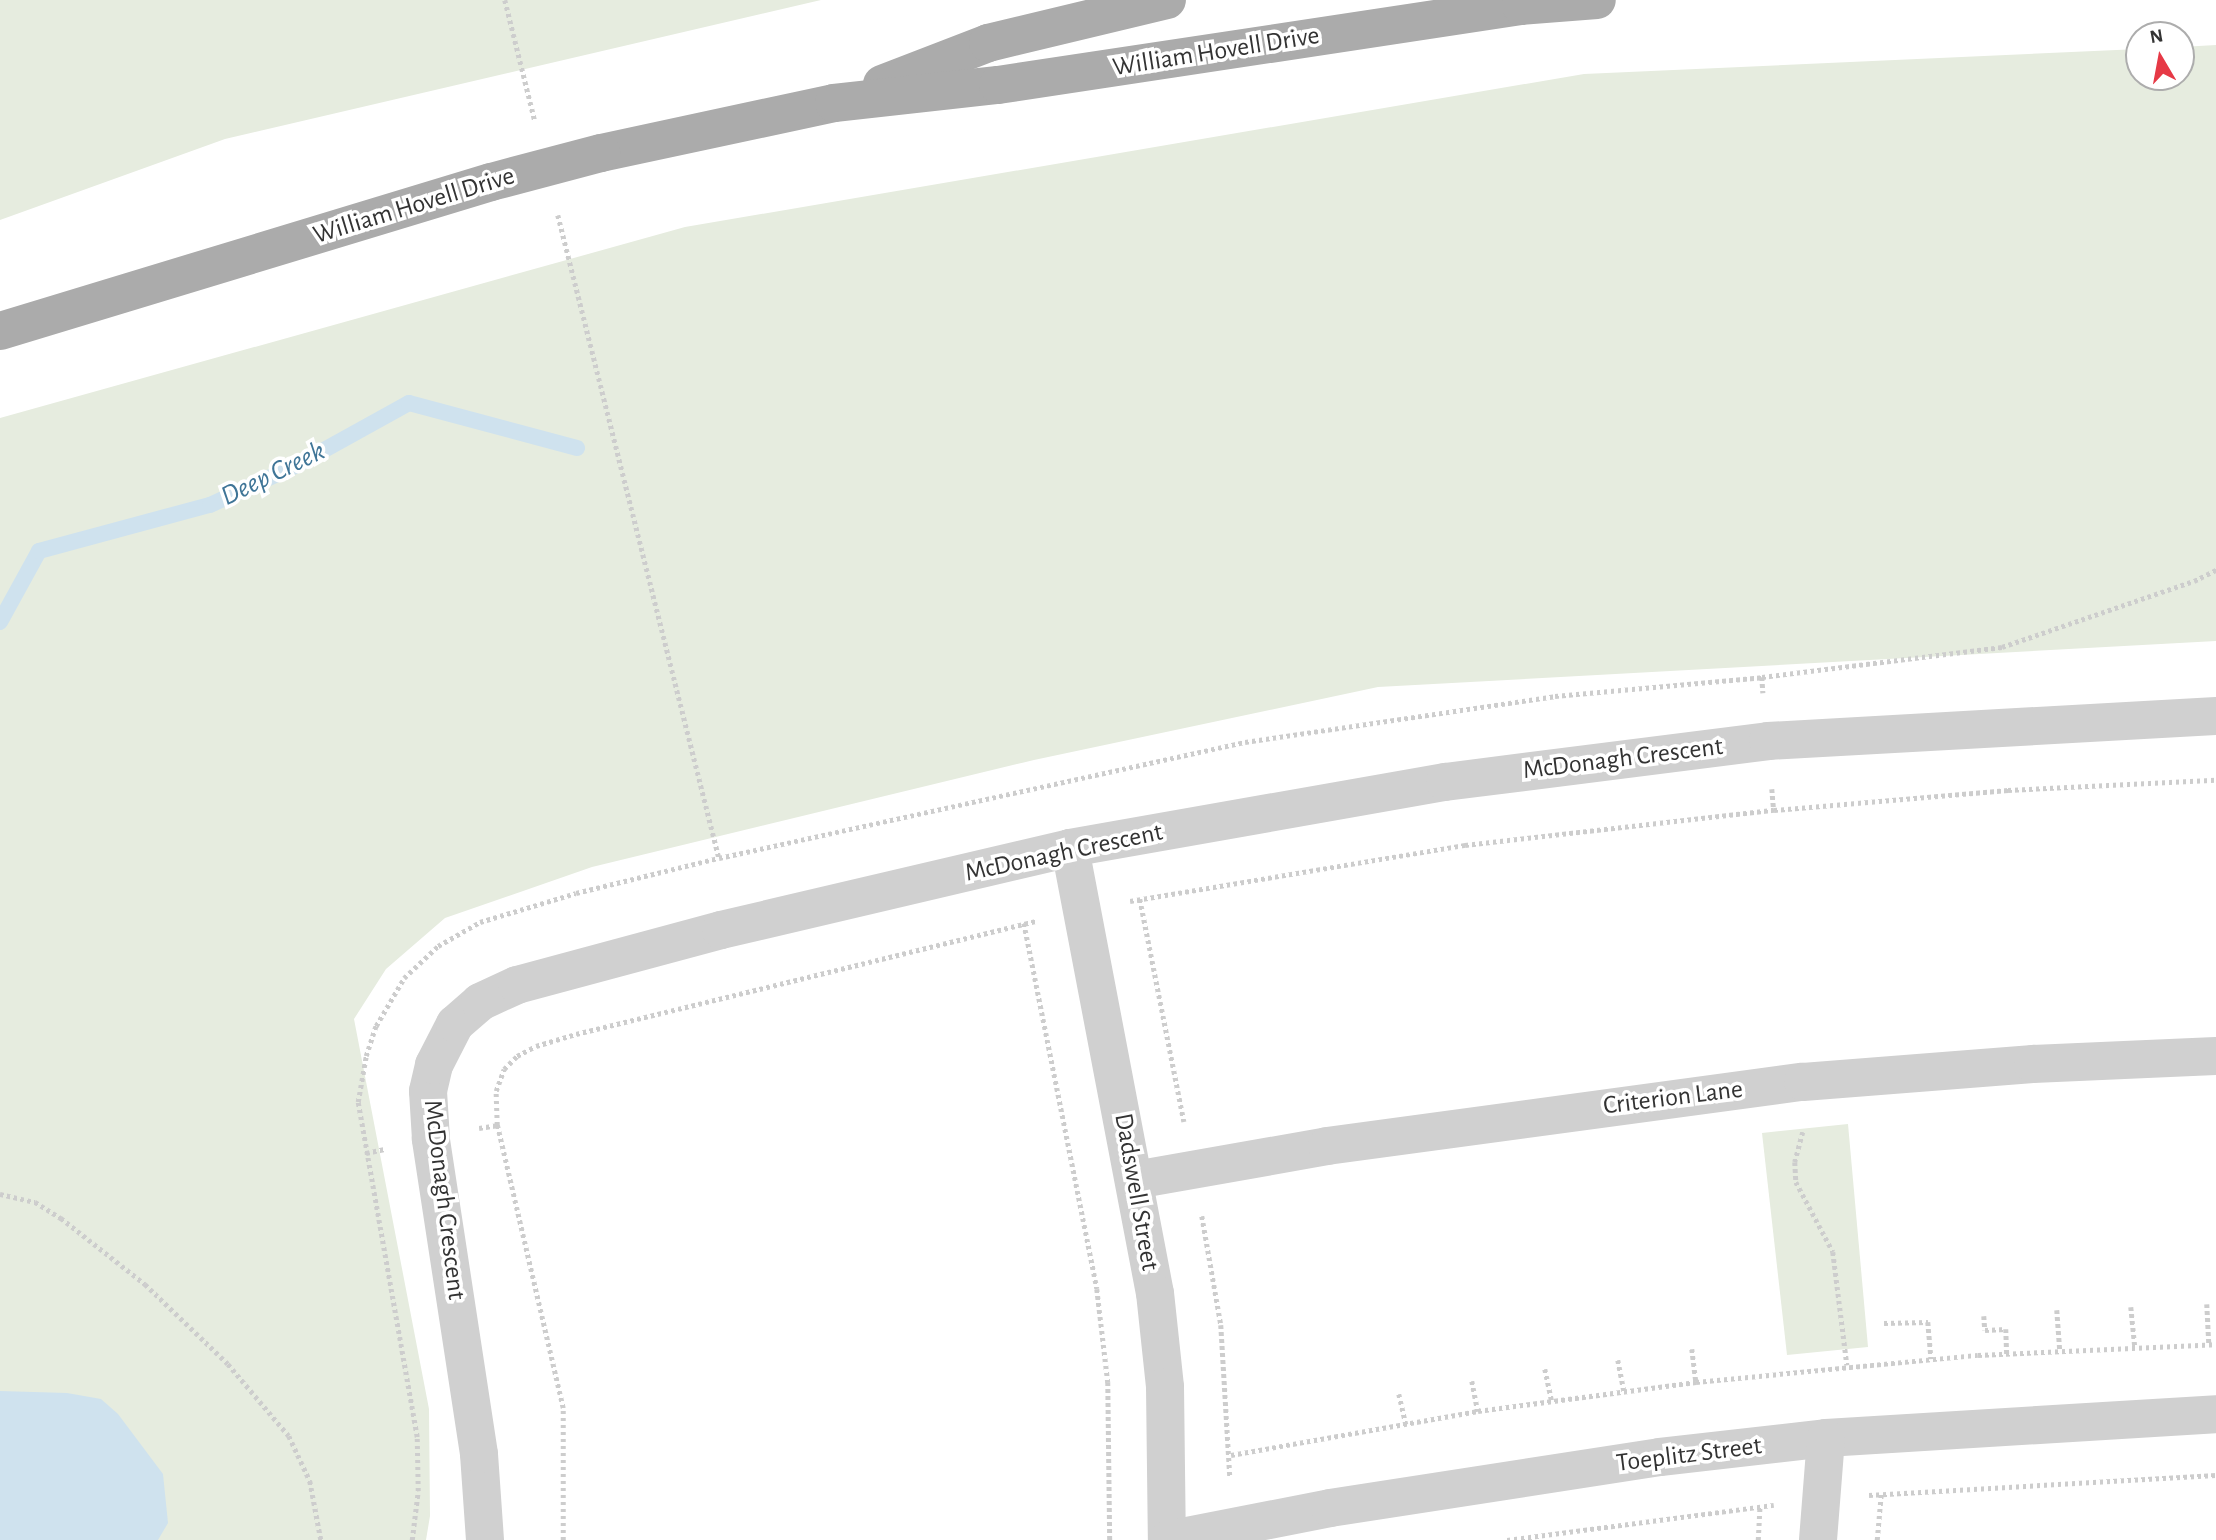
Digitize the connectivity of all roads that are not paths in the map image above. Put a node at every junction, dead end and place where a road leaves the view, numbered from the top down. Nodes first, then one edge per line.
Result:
1 (1167, 0) edge
2 (1597, 0) edge
3 (834, 103) junction
4 (0, 331) edge
5 (2216, 716) edge
6 (1070, 848) junction
7 (2216, 1056) edge
8 (1135, 1180) junction
9 (2216, 1414) edge
10 (1826, 1438) junction
11 (485, 1540) edge
12 (1167, 1540) edge
13 (1818, 1540) edge

1 - 3 main road, William Hovell Drive
2 - 3 main road, William Hovell Drive
3 - 4 main road, William Hovell Drive, bridge
5 - 6 street, McDonagh Crescent
6 - 8 street, Dadswell Street
6 - 11 street, McDonagh Crescent
7 - 8 street, Criterion Lane
8 - 12 street, Dadswell Street
9 - 10 street, Toeplitz Street
10 - 12 street, Toeplitz Street
10 - 13 street

